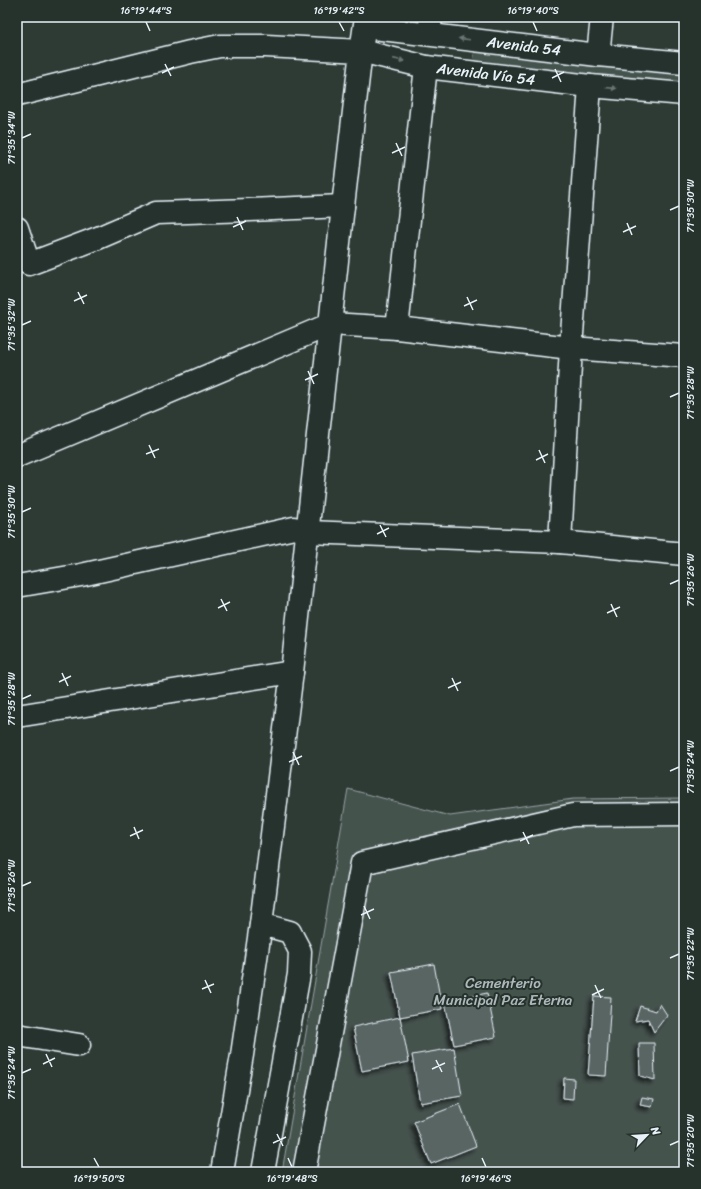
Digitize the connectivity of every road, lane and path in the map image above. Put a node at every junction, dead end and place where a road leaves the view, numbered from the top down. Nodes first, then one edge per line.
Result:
1 (602, 17) edge
2 (365, 22) edge
3 (430, 26) edge
4 (361, 51) junction
5 (598, 55) junction
6 (684, 63) edge
7 (426, 67) junction
8 (590, 86) junction
9 (684, 94) edge
10 (17, 95) edge
11 (343, 206) junction
12 (17, 228) edge
13 (331, 324) junction
14 (397, 328) junction
15 (571, 348) junction
16 (684, 356) edge
17 (17, 456) edge
18 (308, 532) junction
19 (560, 542) junction
20 (684, 554) edge
21 (17, 586) edge
22 (292, 672) junction
23 (17, 716) edge
24 (684, 814) edge
25 (261, 924) junction
26 (17, 1034) edge
27 (79, 1046) dead end
28 (222, 1172) edge
29 (263, 1172) edge
30 (304, 1172) edge

1 - 5 street
2 - 3 street, Avenida 54
2 - 4 street
5 -> 3 street, Avenida 54
4 -> 7 street, Avenida Vía 54
4 - 10 street, Avenida Vía 54
4 - 11 street
5 - 6 street, Avenida 54
7 - 8 street, Avenida Vía 54
7 - 14 street
8 -> 9 street, Avenida Vía 54
8 - 15 street
11 - 12 street
11 - 13 street
13 - 14 street
13 - 17 street
13 - 18 street
14 - 15 street
15 - 16 street
15 - 19 street
18 - 19 street
18 - 21 street
18 - 22 street
19 - 20 street
22 - 23 street
22 - 25 street
24 - 30 street
25 - 28 street
25 - 29 street
26 - 27 street

